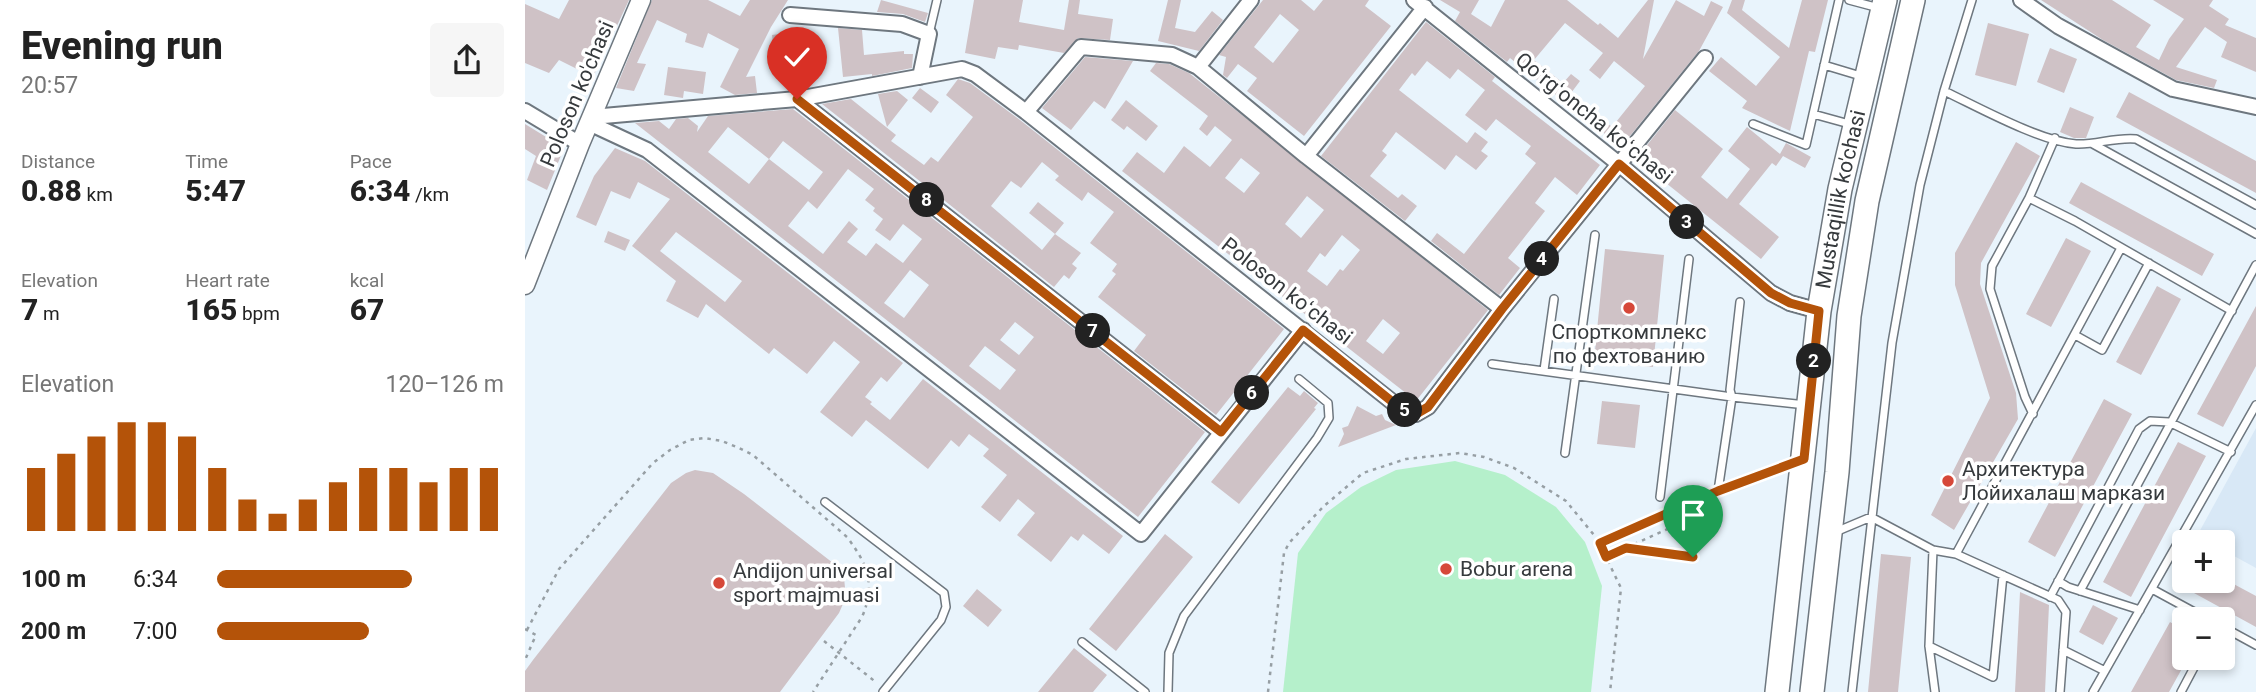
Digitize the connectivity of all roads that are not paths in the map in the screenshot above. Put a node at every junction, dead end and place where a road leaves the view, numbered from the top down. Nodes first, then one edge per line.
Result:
1 (641, 0) edge
2 (937, 0) edge
3 (1251, 0) edge
4 (1839, 0) edge
5 (1849, 0) edge
6 (1913, 0) edge
7 (1972, 0) edge
8 (2021, 0) edge
9 (1419, 4) edge
10 (1884, 4) edge
11 (790, 15) dead end
12 (929, 34) junction
13 (1705, 58) dead end
14 (1825, 65) junction
15 (1198, 67) junction
16 (920, 77) junction
17 (1866, 78) junction
18 (1944, 91) junction
19 (797, 99) junction
20 (2256, 107) edge
21 (525, 111) edge
22 (1026, 112) junction
23 (1813, 114) junction
24 (590, 120) junction
25 (1753, 124) dead end
26 (1855, 125) junction
27 (2055, 138) junction
28 (2092, 143) junction
29 (580, 144) junction
30 (1305, 156) junction
31 (1619, 164) junction
32 (2029, 198) junction
33 (2256, 205) edge
34 (1595, 234) dead end
35 (2256, 234) edge
36 (2121, 248) junction
37 (1689, 260) dead end
38 (2149, 263) junction
39 (2256, 265) edge
40 (525, 285) edge
41 (1554, 299) dead end
42 (1740, 302) dead end
43 (1502, 309) junction
44 (1819, 311) junction
45 (2232, 311) junction
46 (1849, 316) junction
47 (1303, 330) junction
48 (2075, 335) junction
49 (1492, 364) dead end
50 (1544, 370) junction
51 (1576, 374) junction
52 (1299, 380) dead end
53 (1673, 388) junction
54 (1732, 397) junction
55 (1809, 405) junction
56 (2256, 405) edge
57 (2033, 414) junction
58 (2169, 422) junction
59 (1221, 432) junction
60 (2231, 452) junction
61 (1565, 453) dead end
62 (1803, 464) junction
63 (1837, 472) junction
64 (1718, 491) junction
65 (1660, 497) dead end
66 (825, 502) dead end
67 (1871, 517) junction
68 (1829, 535) junction
69 (1600, 543) road end
70 (1933, 550) junction
71 (1956, 554) junction
72 (2003, 575) junction
73 (2058, 581) junction
74 (2152, 589) junction
75 (2080, 591) junction
76 (2050, 597) junction
77 (2185, 607) edge
78 (2140, 610) junction
79 (2235, 634) edge
80 (1081, 642) dead end
81 (2256, 645) edge
82 (1929, 646) junction
83 (2063, 650) junction
84 (2193, 670) edge
85 (2105, 671) junction
86 (884, 691) edge
87 (1145, 692) edge
88 (1168, 692) edge
89 (1777, 692) edge
90 (1812, 692) edge
91 (1852, 692) edge
92 (1935, 692) edge
93 (2060, 692) edge
94 (2093, 692) edge
95 (2181, 692) edge

1 - 24 street, Poloson ko'chasi
2 - 12 lane
3 - 15 street
4 - 14 lane
5 - 10 lane
6 - 46 main road, Mustaqillik ko'chasi
7 - 18 lane
8 - 20 street
9 - 30 street
9 - 31 street, Qoʻrgʻoncha koʻchasi
10 - 17 main road, Mustaqillik ko'chasi
11 - 12 street
12 - 16 street
13 - 31 street, Poloson koʻchasi
14 - 17 lane
14 - 23 lane
15 - 22 street
15 - 30 street
16 - 19 street, Poloson koʻchasi
16 - 22 street, Poloson koʻchasi
17 - 26 main road, Mustaqillik ko'chasi
18 - 27 lane
18 - 67 lane
19 - 24 street, Poloson koʻchasi
19 - 59 street
21 - 29 street
22 - 47 street, Poloson koʻchasi
23 - 25 lane
23 - 26 lane
24 - 29 street, Poloson ko'chasi
24 - 59 street
26 - 44 main road, Mustaqillik ko'chasi
27 - 28 lane
27 - 32 lane
28 - 33 lane
28 - 35 lane
29 - 40 street, Poloson ko'chasi
30 - 43 street
31 - 43 street, Poloson koʻchasi
31 - 44 street, Qoʻrgʻoncha koʻchasi
32 - 36 lane
32 - 57 lane
34 - 51 lane
36 - 38 lane
36 - 48 lane
37 - 53 lane
38 - 45 lane
38 - 48 lane
39 - 45 lane
41 - 50 lane
42 - 54 lane
43 - 47 street, Poloson koʻchasi
44 - 46 main road
44 - 55 main road, Mustaqillik ko'chasi
45 - 58 lane
46 - 63 main road, Mustaqillik ko'chasi
47 - 59 street
48 - 57 lane
49 - 50 lane
50 - 51 lane
51 - 53 lane
51 - 61 lane
52 - 88 lane
53 - 54 lane
53 - 65 lane
54 - 55 lane
54 - 64 lane
55 - 62 main road, Mustaqillik ko'chasi
56 - 60 lane
57 - 71 lane
58 - 60 lane
58 - 73 lane
58 - 75 lane
60 - 74 lane
62 - 63 main road
62 - 64 lane
62 - 89 main road, Mustaqillik ko'chasi
63 - 68 main road, Mustaqillik ko'chasi
64 - 69 lane
66 - 86 lane
67 - 68 lane
67 - 70 lane
67 - 91 lane
68 - 90 main road, Mustaqillik ko'chasi
70 - 71 lane
70 - 82 lane
71 - 72 lane
72 - 76 lane
72 - 82 lane
73 - 75 lane
73 - 76 lane
74 - 77 lane
74 - 78 lane
75 - 78 lane
76 - 83 lane
78 - 85 lane
79 - 81 lane
80 - 87 lane
82 - 92 lane
83 - 85 lane
83 - 93 lane
84 - 95 lane
85 - 94 lane

